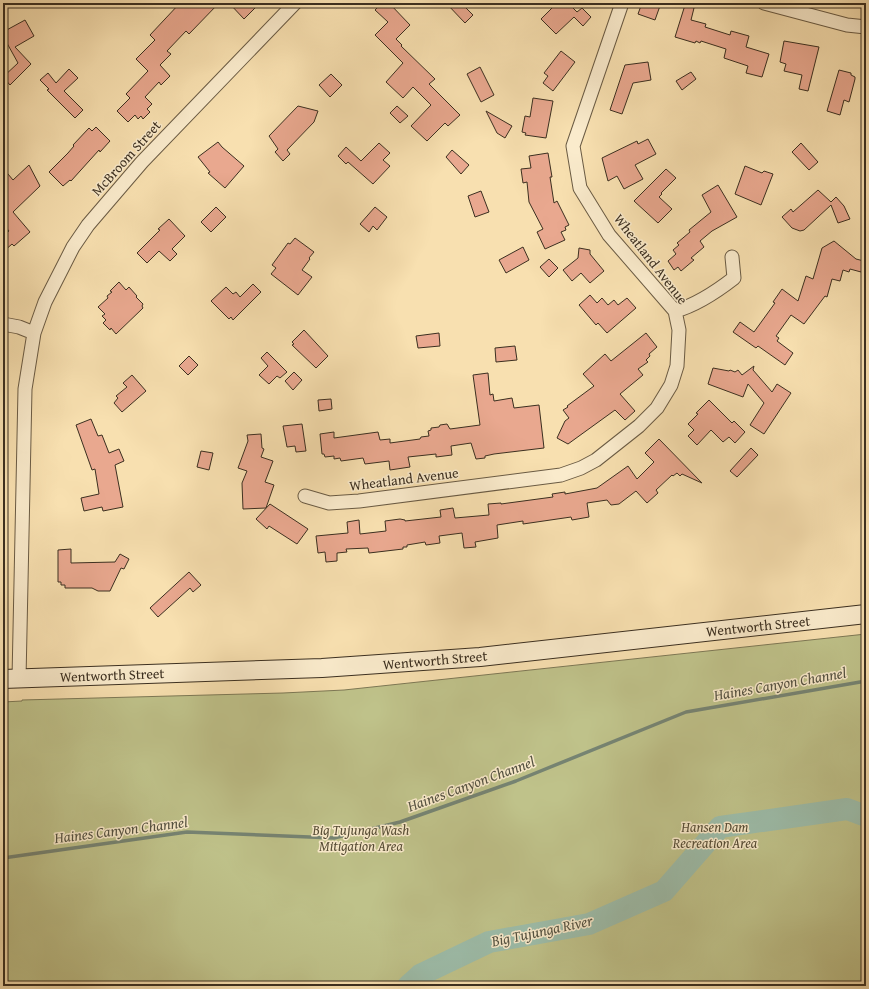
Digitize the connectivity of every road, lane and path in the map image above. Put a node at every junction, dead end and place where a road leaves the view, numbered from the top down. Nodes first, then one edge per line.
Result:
1 (295, 3) edge
2 (622, 3) edge
3 (764, 3) edge
4 (866, 28) edge
5 (732, 257) dead end
6 (675, 311) junction
7 (3, 324) edge
8 (34, 333) junction
9 (305, 496) dead end
10 (866, 614) edge
11 (11, 679) edge

1 - 8 street, McBroom Street
2 - 6 street, Wheatland Avenue
3 - 4 street
5 - 6 street
6 - 9 street, Wheatland Avenue
7 - 8 street
8 - 11 street
10 - 11 main road, Wentworth Street

